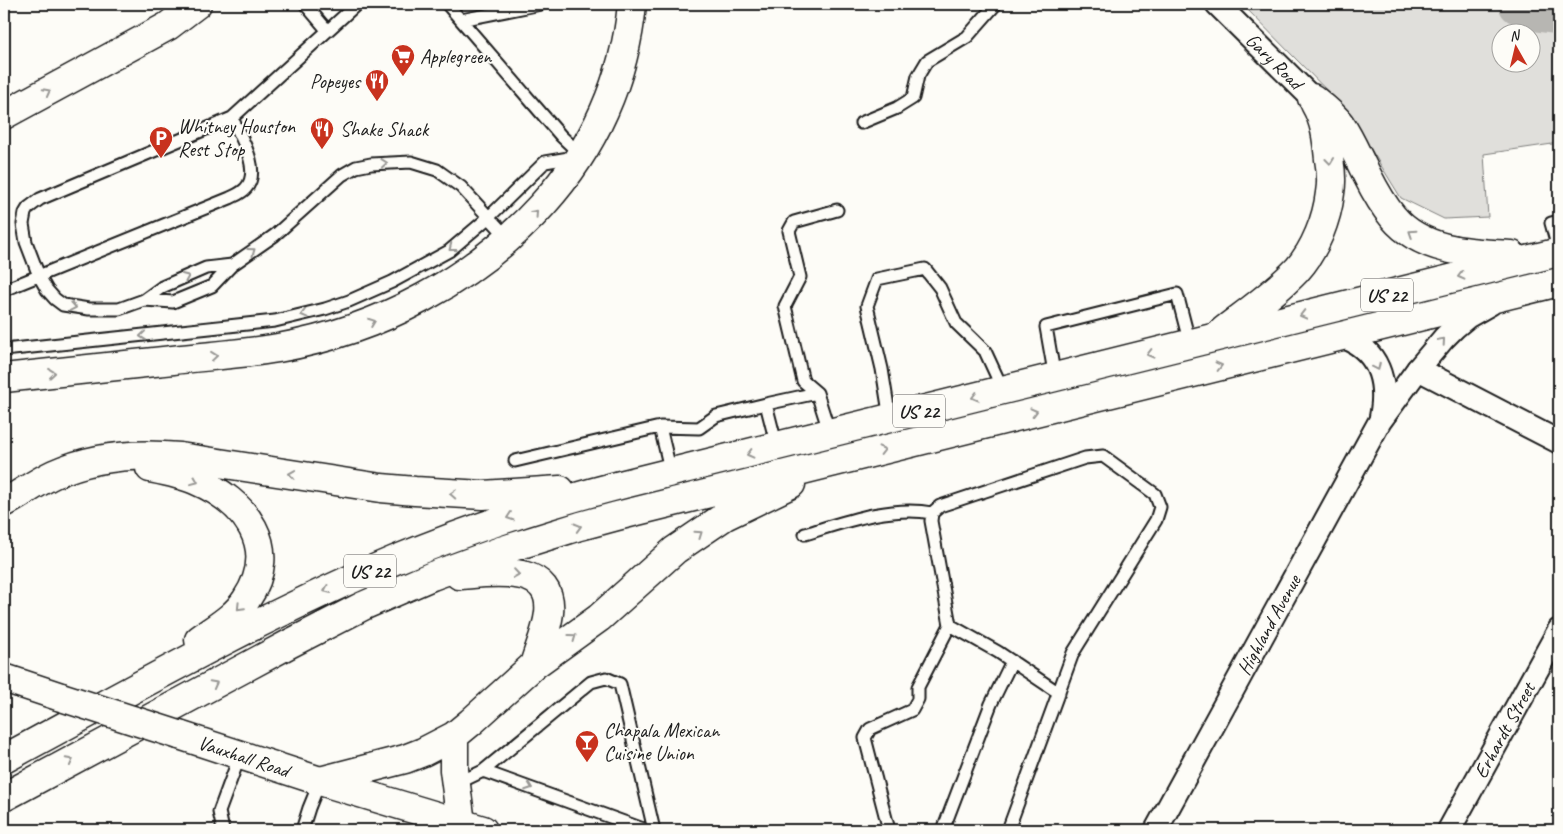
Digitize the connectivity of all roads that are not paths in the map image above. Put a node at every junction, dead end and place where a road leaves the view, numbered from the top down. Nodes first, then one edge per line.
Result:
1 (197, 4) edge
2 (305, 4) edge
3 (357, 4) edge
4 (447, 4) edge
5 (541, 4) edge
6 (632, 4) edge
7 (996, 4) edge
8 (1217, 4) edge
9 (461, 20) junction
10 (327, 30) junction
11 (1312, 98) junction
12 (4, 115) edge
13 (232, 118) junction
14 (861, 123) dead end
15 (581, 156) junction
16 (837, 210) dead end
17 (489, 217) junction
18 (1559, 221) edge
19 (509, 239) junction
20 (1554, 253) edge
21 (232, 266) junction
22 (39, 276) junction
23 (1559, 282) edge
24 (4, 290) edge
25 (1513, 293) junction
26 (144, 300) junction
27 (1342, 336) junction
28 (1202, 341) junction
29 (4, 350) edge
30 (1418, 368) junction
31 (4, 378) edge
32 (1055, 378) junction
33 (1003, 390) junction
34 (817, 393) junction
35 (766, 404) junction
36 (890, 419) junction
37 (1380, 421) junction
38 (660, 427) junction
39 (830, 434) junction
40 (1559, 442) edge
41 (777, 447) junction
42 (844, 459) junction
43 (96, 461) junction
44 (515, 462) dead end
45 (671, 473) junction
46 (624, 484) junction
47 (10, 503) edge
48 (932, 513) junction
49 (805, 534) dead end
50 (432, 576) junction
51 (950, 625) junction
52 (1559, 630) edge
53 (1012, 661) junction
54 (534, 665) junction
55 (4, 678) edge
56 (130, 691) junction
57 (1059, 693) junction
58 (454, 736) junction
59 (240, 755) junction
60 (4, 759) edge
61 (483, 771) junction
62 (320, 780) junction
63 (455, 784) junction
64 (4, 797) edge
65 (472, 827) edge
66 (223, 830) edge
67 (302, 830) edge
68 (646, 830) edge
69 (654, 830) edge
70 (889, 830) edge
71 (944, 830) edge
72 (1008, 830) edge
73 (1156, 830) edge
74 (1449, 830) edge

12 -> 1 main road
2 - 10 lane
3 - 10 lane
4 - 9 lane
5 - 9 lane
6 - 15 main road
7 - 14 lane
8 - 11 street, Gary Road
9 - 15 lane
10 - 13 lane
20 -> 11 main road
11 -> 28 main road
13 - 22 lane
13 - 22 lane
15 - 17 lane
19 -> 15 main road
16 - 34 lane
17 - 19 lane
21 -> 17 lane
17 -> 29 lane
18 - 20 lane
31 -> 19 main road
20 -> 28 main road, US 22
26 -> 21 lane
21 - 26 lane
22 - 24 lane
22 -> 26 lane
23 - 25 main road, US 22
25 - 27 main road, US 22
30 -> 25 street, Highland Avenue
27 -> 37 street, Highland Avenue
42 -> 27 main road, US 22
28 -> 32 main road, US 22
28 - 32 lane
30 - 37 street, Highland Avenue
30 - 40 street
32 - 33 main road, US 22
33 -> 36 main road, US 22
33 - 36 lane
34 - 35 lane
34 - 39 lane
35 - 38 lane
35 - 41 lane
36 - 39 main road, US 22
37 - 73 street, Highland Avenue
38 - 44 lane
38 - 45 lane
39 - 41 main road, US 22
41 -> 45 main road, US 22
50 -> 42 main road, US 22
54 -> 42 main road
46 -> 43 main road
43 - 47 main road
43 -> 56 main road
45 - 46 main road, US 22
46 -> 56 main road, US 22
48 - 49 lane
48 - 51 lane
48 - 57 lane
50 -> 54 main road
64 -> 50 main road, US 22
51 - 53 lane
51 - 70 lane
52 - 74 street, Erhardt Street
53 - 57 lane
53 - 71 lane
54 - 58 main road
55 - 59 main road, Vauxhall Road, bridge
56 - 60 main road, US 22
57 - 72 lane
58 - 62 main road
58 - 63 main road
59 - 62 main road, Vauxhall Road
59 - 66 lane
61 - 63 lane
61 -> 68 lane
61 - 69 lane
62 - 65 main road, Vauxhall Road
62 - 67 lane
63 - 65 main road

